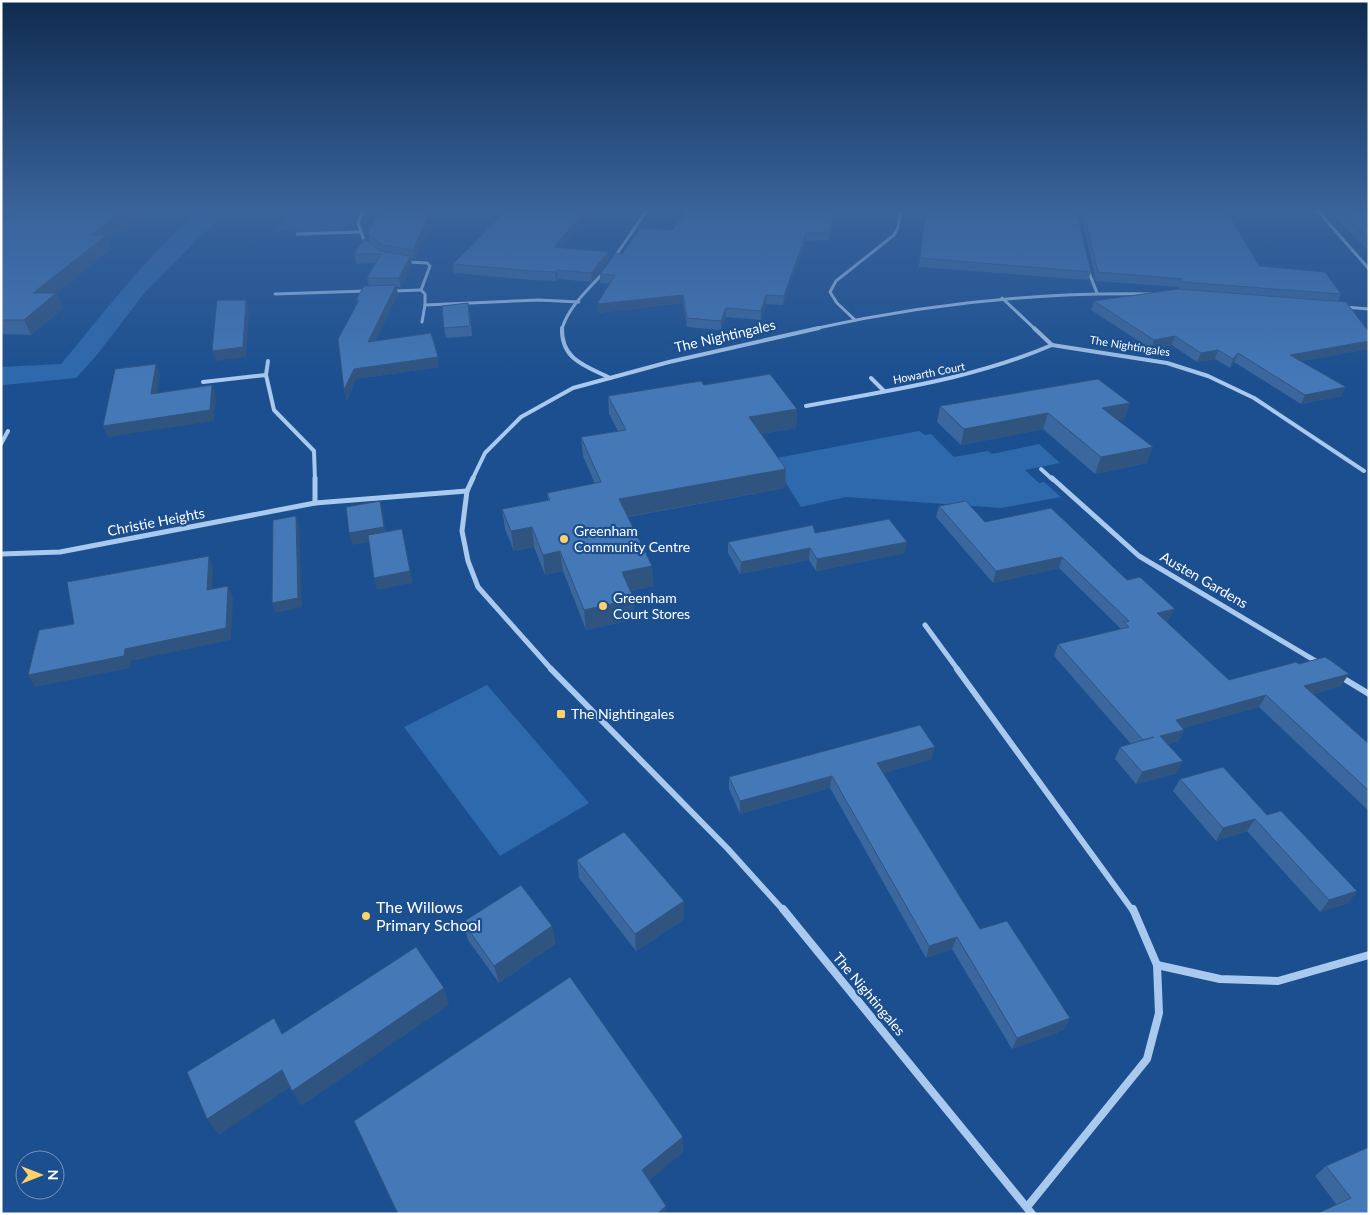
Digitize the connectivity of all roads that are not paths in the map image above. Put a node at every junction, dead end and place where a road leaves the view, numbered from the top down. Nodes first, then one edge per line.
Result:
1 (608, 266) edge
2 (430, 267) edge
3 (854, 267) edge
4 (1088, 267) edge
5 (421, 290) junction
6 (373, 291) edge
7 (382, 291) edge
8 (1097, 293) junction
9 (275, 294) dead end
10 (1152, 294) edge
11 (1002, 298) junction
12 (579, 302) junction
13 (425, 305) junction
14 (1340, 306) edge
15 (1369, 309) edge
16 (855, 320) junction
17 (422, 322) dead end
18 (1052, 345) junction
19 (268, 361) dead end
20 (266, 375) junction
21 (610, 378) junction
22 (870, 378) dead end
23 (203, 382) dead end
24 (884, 391) junction
25 (806, 406) dead end
26 (8, 431) dead end
27 (1, 444) edge
28 (1041, 469) dead end
29 (1364, 471) dead end
30 (467, 490) junction
31 (314, 504) junction
32 (1, 554) edge
33 (925, 625) dead end
34 (1328, 669) edge
35 (1336, 674) edge
36 (1369, 694) edge
37 (1369, 955) edge
38 (1157, 966) junction
39 (1030, 1210) edge

1 - 12 street
2 - 5 street
3 - 16 street
4 - 8 street
5 - 7 street
5 - 13 street
6 - 9 street
8 - 10 street, The Nightingales
8 - 11 street, The Nightingales
11 - 16 street, The Nightingales
11 - 18 street
12 - 13 street
12 - 21 street
13 - 17 street
14 - 15 street
16 - 21 street, The Nightingales
18 - 24 street, Howarth Court
18 - 29 street, The Nightingales
19 - 20 street
20 - 23 street
20 - 31 street
21 - 30 street, The Nightingales
22 - 24 street
24 - 25 street, Howarth Court
26 - 27 street
28 - 34 street, Austen Gardens
30 - 31 street, Christie Heights
30 - 39 street, The Nightingales
31 - 32 street, Christie Heights
33 - 38 street, The Nightingales
35 - 36 street
37 - 38 street
38 - 39 street, The Nightingales

